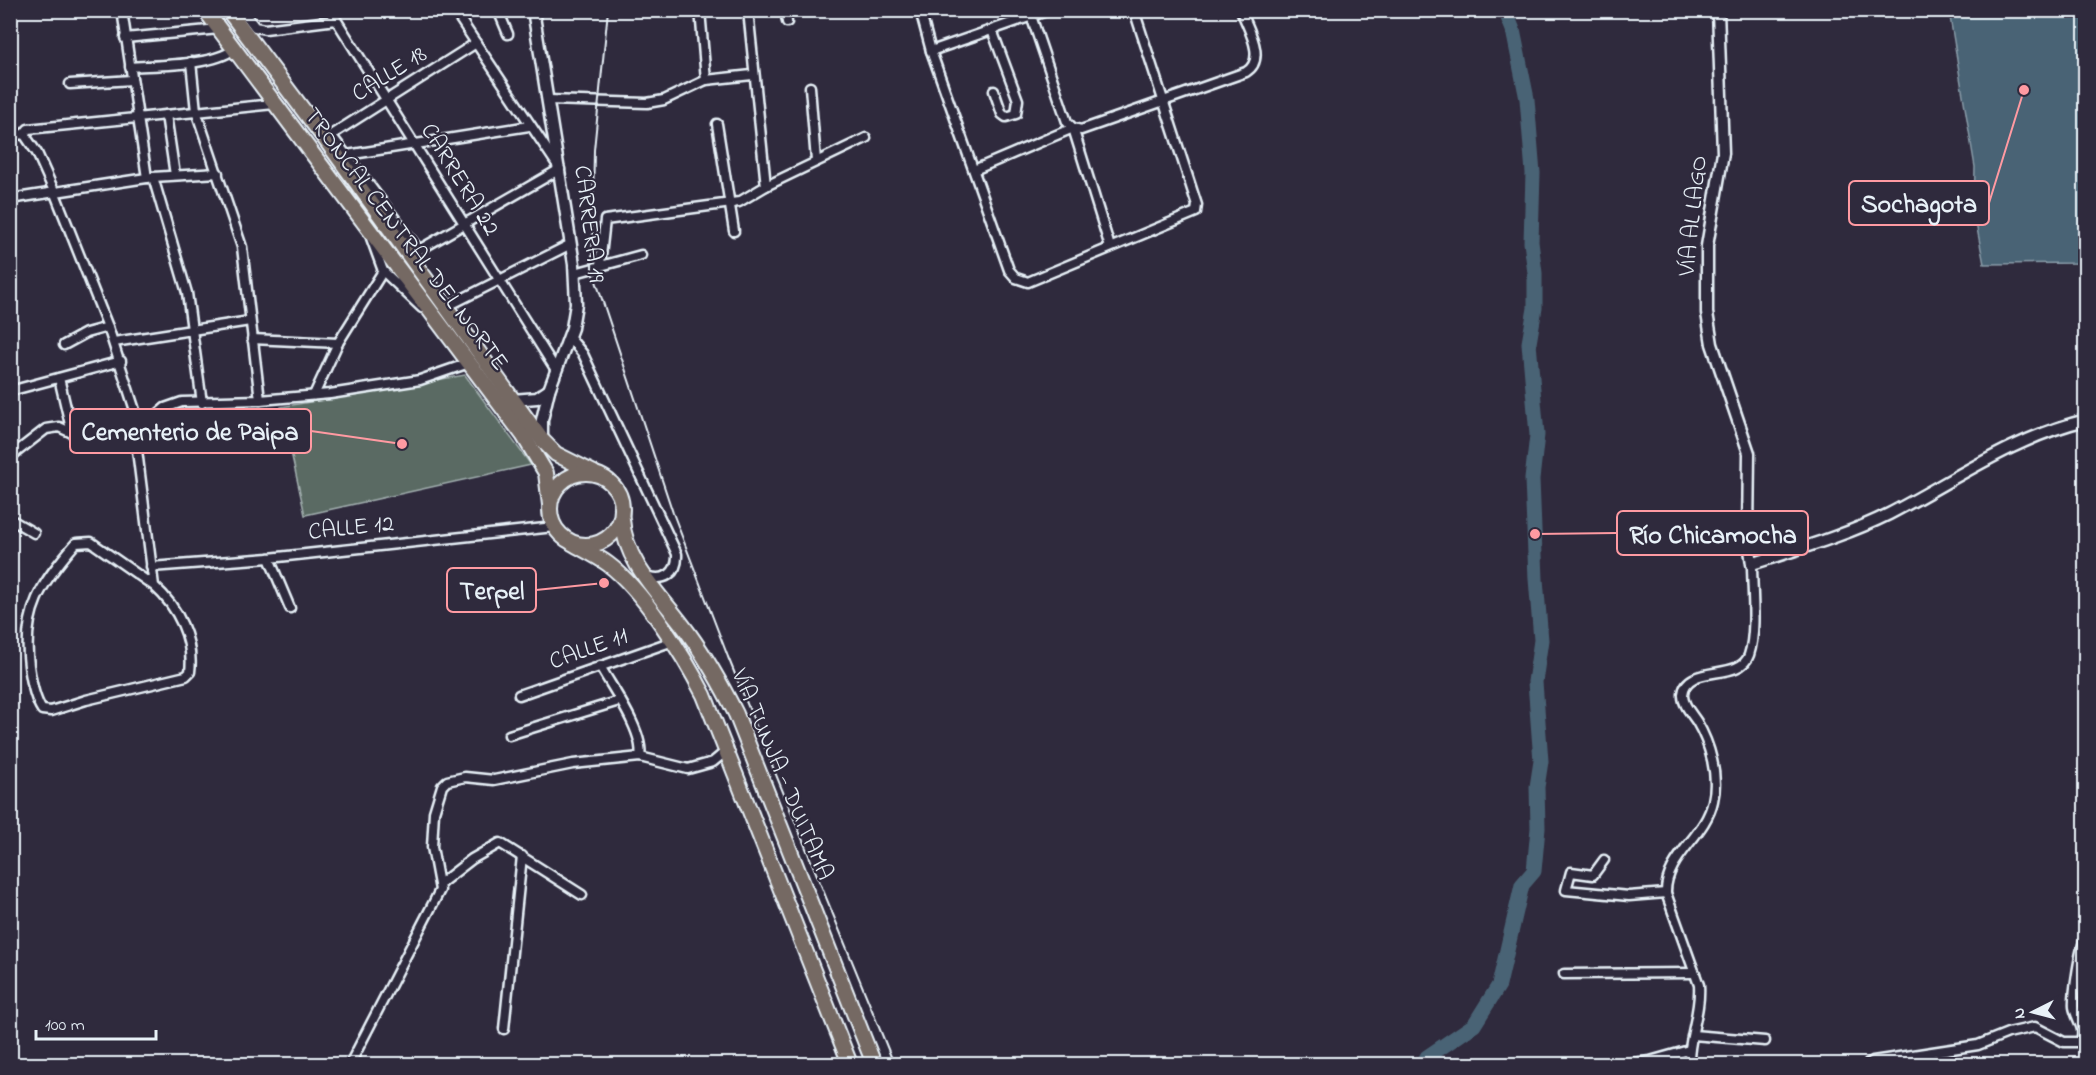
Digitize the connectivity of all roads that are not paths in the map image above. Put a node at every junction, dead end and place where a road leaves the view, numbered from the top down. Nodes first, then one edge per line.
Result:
1 (122, 10) edge
2 (205, 10) edge
3 (228, 10) edge
4 (242, 10) edge
5 (330, 10) edge
6 (454, 10) edge
7 (498, 10) edge
8 (533, 10) edge
9 (700, 10) edge
10 (747, 10) edge
11 (785, 10) edge
12 (920, 10) edge
13 (1049, 10) edge
14 (1134, 10) edge
15 (1241, 10) edge
16 (1718, 10) edge
17 (1030, 14) edge
18 (336, 20) junction
19 (787, 22) dead end
20 (219, 29) junction
21 (992, 30) junction
22 (508, 34) dead end
23 (125, 38) junction
24 (476, 44) junction
25 (234, 49) junction
26 (931, 51) junction
27 (191, 62) junction
28 (130, 67) junction
29 (752, 75) junction
30 (132, 80) junction
31 (706, 80) junction
32 (70, 84) dead end
33 (810, 87) dead end
34 (994, 91) dead end
35 (1163, 99) junction
36 (386, 100) junction
37 (548, 100) junction
38 (274, 104) junction
39 (196, 111) junction
40 (166, 115) junction
41 (136, 117) junction
42 (717, 124) dead end
43 (529, 126) junction
44 (1073, 128) junction
45 (24, 134) junction
46 (10, 136) edge
47 (328, 137) junction
48 (866, 138) dead end
49 (414, 144) junction
50 (348, 155) junction
51 (816, 161) junction
52 (560, 169) junction
53 (974, 170) junction
54 (218, 173) junction
55 (175, 175) junction
56 (150, 178) junction
57 (766, 186) junction
58 (54, 191) junction
59 (10, 199) edge
60 (728, 205) junction
61 (464, 225) junction
62 (370, 231) junction
63 (734, 231) dead end
64 (571, 244) junction
65 (1110, 247) junction
66 (641, 255) dead end
67 (600, 265) junction
68 (383, 272) junction
69 (575, 273) junction
70 (499, 280) junction
71 (446, 307) junction
72 (435, 318) junction
73 (250, 321) junction
74 (108, 327) junction
75 (191, 330) junction
76 (569, 337) junction
77 (252, 339) junction
78 (114, 342) junction
79 (338, 343) junction
80 (64, 345) dead end
81 (121, 361) junction
82 (469, 363) junction
83 (556, 370) junction
84 (59, 378) junction
85 (549, 390) junction
86 (10, 391) edge
87 (314, 395) junction
88 (260, 400) junction
89 (513, 400) junction
90 (202, 403) junction
91 (2085, 420) edge
92 (138, 432) junction
93 (72, 433) junction
94 (542, 440) junction
95 (10, 457) edge
96 (594, 473) junction
97 (550, 506) junction
98 (10, 519) edge
99 (622, 519) junction
100 (554, 527) junction
101 (34, 533) dead end
102 (572, 543) junction
103 (269, 558) junction
104 (1752, 564) junction
105 (151, 567) junction
106 (646, 576) junction
107 (154, 586) junction
108 (290, 608) dead end
109 (673, 641) junction
110 (600, 666) junction
111 (519, 695) dead end
112 (620, 701) junction
113 (509, 735) dead end
114 (725, 752) junction
115 (640, 757) junction
116 (522, 856) junction
117 (1604, 860) dead end
118 (441, 883) junction
119 (1666, 893) junction
120 (582, 895) dead end
121 (2085, 937) edge
122 (1695, 973) junction
123 (1564, 974) dead end
124 (504, 1029) dead end
125 (1693, 1035) junction
126 (1765, 1041) dead end
127 (1689, 1050) junction
128 (350, 1065) edge
129 (850, 1065) edge
130 (874, 1065) edge
131 (1622, 1065) edge
132 (1689, 1065) edge
133 (1868, 1065) edge

1 - 23 street
2 - 20 highway, TRONCAL CENTRAL DEL NORTE
3 - 47 highway, TRONCAL CENTRAL DEL NORTE
4 - 18 street
5 - 18 street, CARRERA 22
6 - 24 street
7 - 22 street
8 - 37 street, CARRERA 19
9 - 31 street
10 - 29 street
11 - 19 street
12 - 26 street
13 - 17 street
14 - 35 street
15 - 35 street
16 - 104 street, VÍA AL LAGO
17 - 21 street
17 - 44 street
18 - 36 street, CARRERA 22
20 - 23 street
20 - 25 highway, TRONCAL CENTRAL DEL NORTE
21 - 26 street
21 - 34 street
23 - 28 street
24 - 36 street, CALLE 18
24 - 43 street
25 - 27 street
25 - 38 highway, TRONCAL CENTRAL DEL NORTE
26 - 53 street
27 - 28 street
27 - 39 street
28 - 30 street
29 - 31 street
29 - 57 street
30 - 32 street
30 - 41 street
31 - 37 street
33 - 51 street
35 - 44 street
35 - 65 street
36 - 47 street, CALLE 18
36 - 49 street, CARRERA 22
37 - 52 street, CARRERA 19
38 - 39 street
38 - 62 highway, TRONCAL CENTRAL DEL NORTE
39 - 40 street
39 - 54 street
40 - 41 street
40 - 55 street
41 - 45 street
41 - 56 street
42 - 60 street
43 - 49 street
43 - 52 street
44 - 53 street
44 - 65 street
45 - 46 street
45 - 58 street
47 - 50 street
47 - 71 highway, TRONCAL CENTRAL DEL NORTE
48 - 51 street
49 - 50 street
49 - 61 street, CARRERA 22
50 - 61 street
51 - 57 street
52 - 61 street
52 - 64 street, CARRERA 19
53 - 65 street
54 - 55 street
54 - 73 street
55 - 56 street
56 - 58 street
56 - 75 street
57 - 60 street
58 - 59 street
58 - 74 street
60 - 63 street
60 - 67 street
61 - 70 street, CARRERA 22
62 - 68 street
62 - 72 highway, TRONCAL CENTRAL DEL NORTE
64 - 69 street, CARRERA 19
64 - 70 street
66 - 67 street
67 - 69 street
68 - 72 street
68 - 79 street
69 - 76 street, CARRERA 19
70 - 71 street
70 - 83 street, CARRERA 22
71 - 89 highway, TRONCAL CENTRAL DEL NORTE
72 - 82 highway, TRONCAL CENTRAL DEL NORTE
73 - 75 street
73 - 77 street
74 - 78 street
74 - 80 street
75 - 78 street
75 - 90 street
76 - 83 street, CARRERA 19
76 - 106 street
77 - 79 street
77 - 88 street
78 - 81 street
79 - 87 street
81 - 84 street
81 - 92 street
82 - 87 street
82 - 97 highway, TRONCAL CENTRAL DEL NORTE
83 - 85 street, CARRERA 19
84 - 86 street
84 - 93 street
85 - 89 street
85 - 94 street, CARRERA 19
87 - 88 street
88 - 90 street
89 - 94 highway, TRONCAL CENTRAL DEL NORTE
90 - 92 street
91 - 104 street
92 - 93 street
92 - 105 street
93 - 95 street
94 - 96 highway, TRONCAL CENTRAL DEL NORTE
96 - 97 highway
96 - 99 highway
97 - 100 highway
98 - 101 street
99 - 102 highway
99 - 106 highway, VÍA TUNJA - DUITAMA
100 - 102 highway
100 - 103 street, CALLE 12
102 - 109 highway, VÍA TUNJA - DUITAMA
103 - 105 street, CALLE 12
103 - 108 street
104 - 119 street, VÍA AL LAGO
105 - 107 street
106 - 130 highway, VÍA TUNJA - DUITAMA
107 - 107 street
109 - 110 street, CALLE 11
109 - 114 highway, VÍA TUNJA - DUITAMA
110 - 111 street, CALLE 11
110 - 112 street
112 - 113 street
112 - 115 street
114 - 115 street
114 - 129 highway, VÍA TUNJA - DUITAMA
115 - 118 street
116 - 118 street
116 - 120 street
116 - 124 street
117 - 119 street
118 - 128 street
119 - 122 street
121 - 133 street
122 - 123 street
122 - 125 street
125 - 126 street
125 - 127 street
127 - 131 street
127 - 132 street

